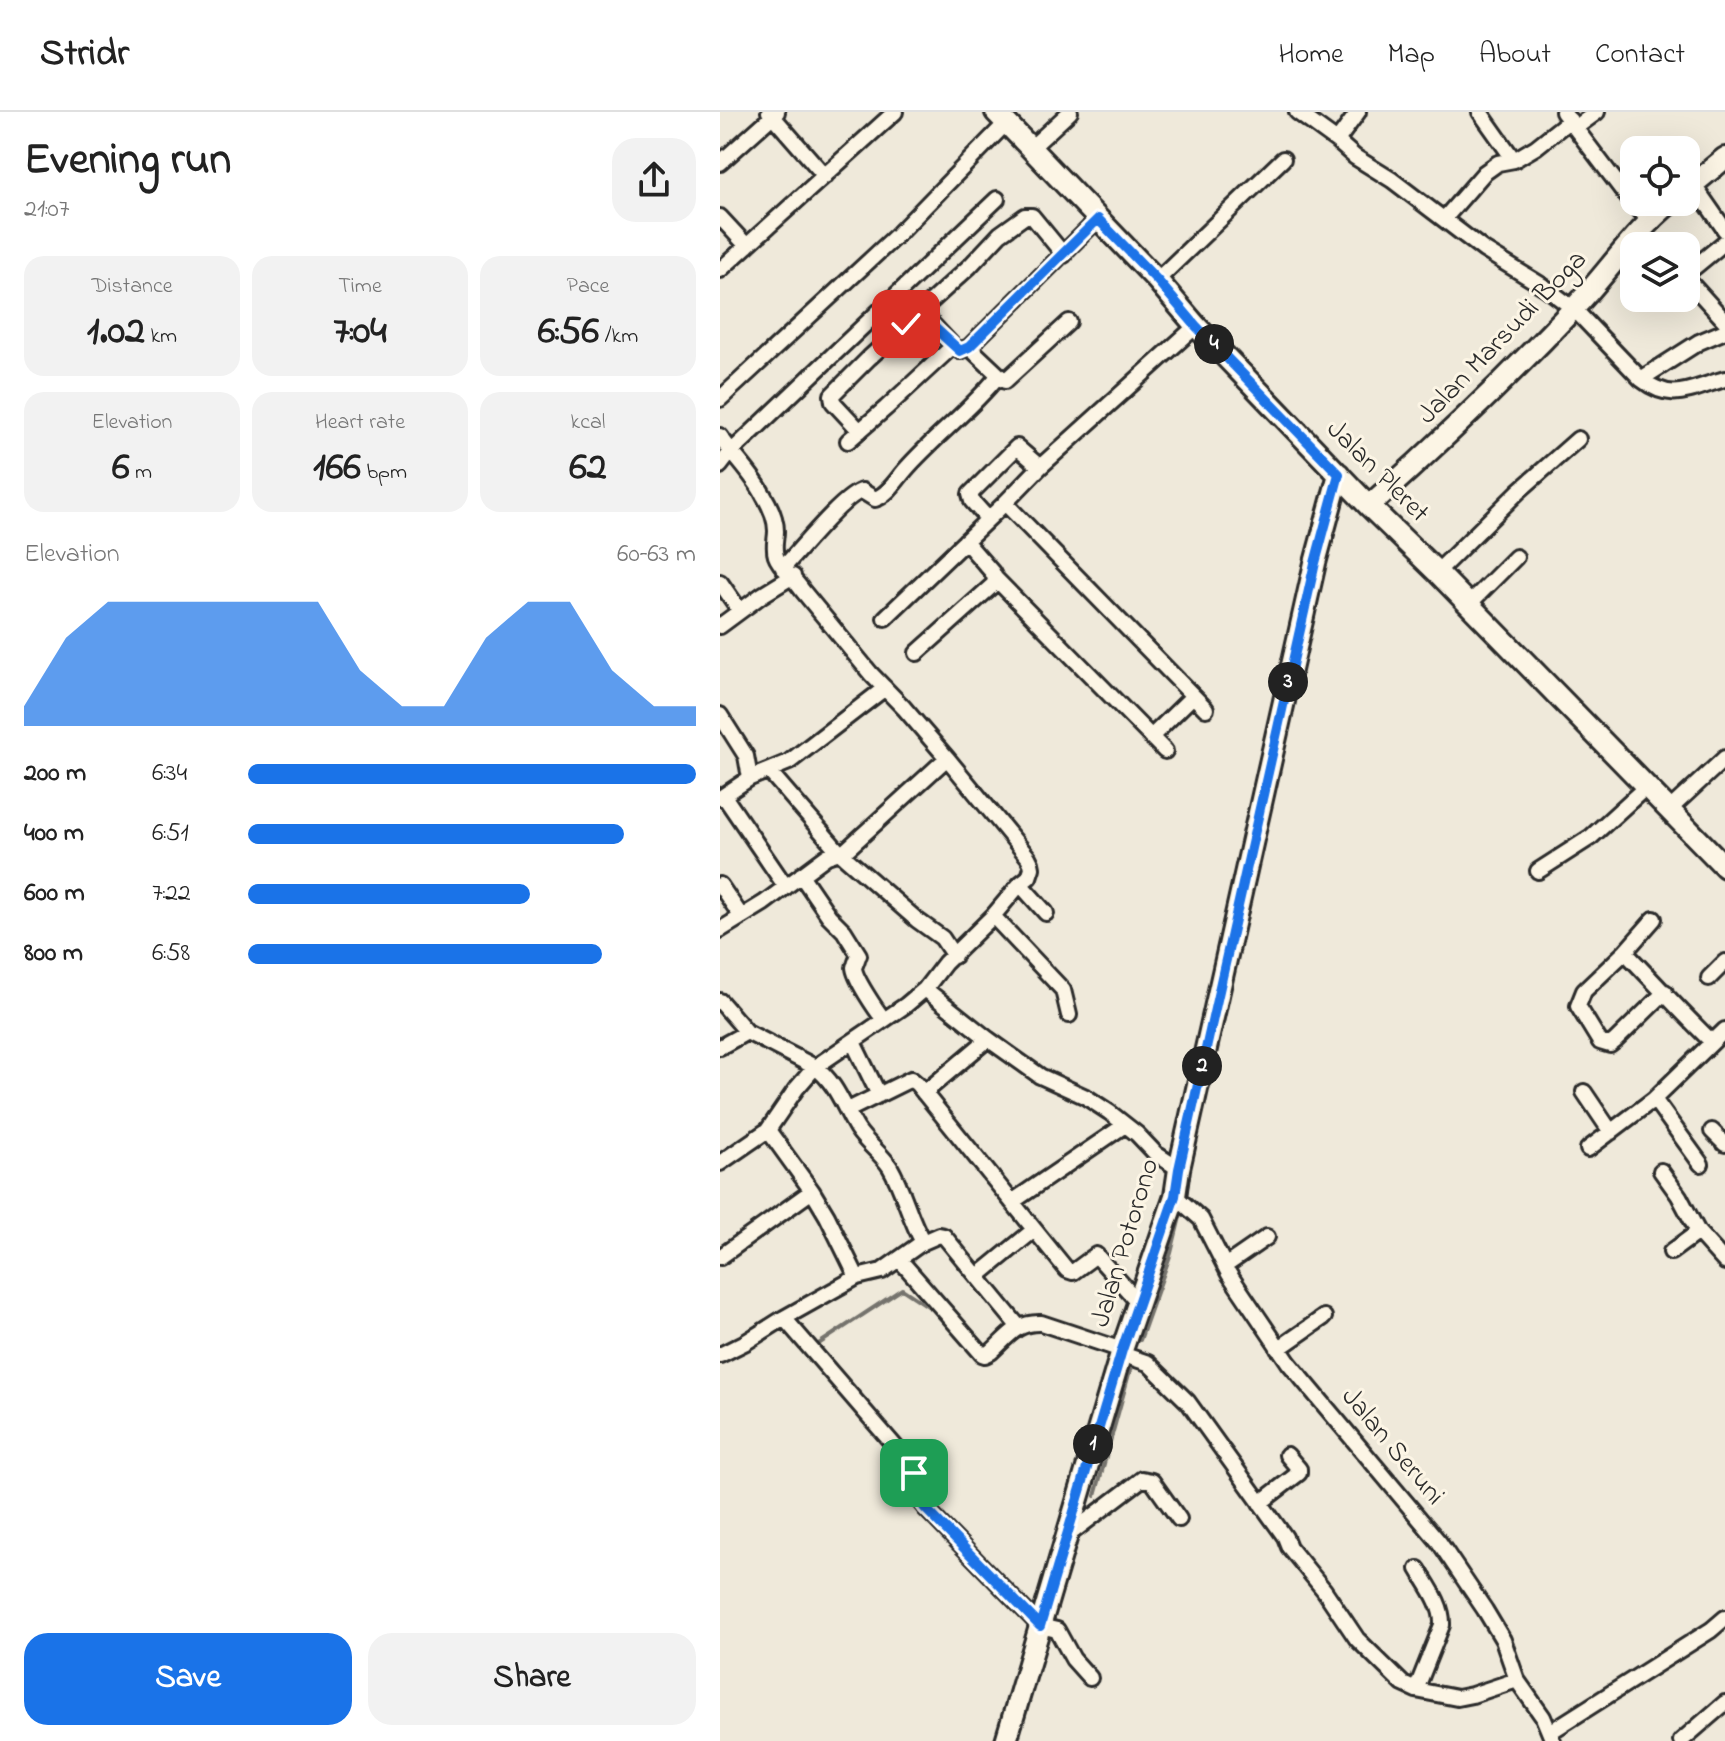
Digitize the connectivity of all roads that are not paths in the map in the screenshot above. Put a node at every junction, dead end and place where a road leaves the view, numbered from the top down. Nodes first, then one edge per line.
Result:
1 (895, 112) edge
2 (1070, 112) edge
3 (1297, 112) edge
4 (1358, 112) edge
5 (1480, 112) edge
6 (1597, 112) edge
7 (773, 113) edge
8 (1001, 118) edge
9 (1569, 120) edge
10 (1337, 141) junction
11 (1031, 148) junction
12 (1725, 158) edge
13 (1283, 159) dead end
14 (1514, 160) junction
15 (720, 163) edge
16 (825, 176) junction
17 (1700, 179) edge
18 (997, 199) dead end
19 (1700, 199) edge
20 (1654, 216) edge
21 (720, 217) edge
22 (1098, 219) junction
23 (1444, 219) junction
24 (1649, 220) junction
25 (1725, 230) edge
26 (1725, 242) edge
27 (747, 246) junction
28 (1064, 255) junction
29 (1700, 264) edge
30 (720, 270) edge
31 (1157, 280) junction
32 (1700, 292) edge
33 (1574, 309) junction
34 (921, 312) junction
35 (1725, 321) edge
36 (1069, 322) dead end
37 (1196, 326) junction
38 (1725, 331) edge
39 (953, 346) junction
40 (969, 347) junction
41 (998, 376) junction
42 (1641, 379) junction
43 (1725, 379) edge
44 (720, 399) edge
45 (720, 436) edge
46 (1578, 439) dead end
47 (730, 453) junction
48 (720, 466) edge
49 (1040, 467) junction
50 (1339, 474) junction
51 (1005, 503) junction
52 (1369, 506) junction
53 (988, 519) junction
54 (965, 541) junction
55 (1516, 557) dead end
56 (788, 572) junction
57 (1437, 572) junction
58 (995, 578) junction
59 (720, 582) edge
60 (1468, 605) junction
61 (740, 611) junction
62 (885, 618) dead end
63 (720, 626) edge
64 (917, 653) dead end
65 (885, 688) junction
66 (1192, 697) junction
67 (1206, 709) dead end
68 (720, 715) edge
69 (1151, 737) junction
70 (1165, 751) dead end
71 (947, 758) junction
72 (1725, 758) edge
73 (769, 771) junction
74 (750, 778) junction
75 (1647, 786) junction
76 (722, 797) edge
77 (1670, 809) junction
78 (841, 853) junction
79 (1725, 867) edge
80 (1538, 871) dead end
81 (801, 875) junction
82 (1020, 884) junction
83 (720, 885) edge
84 (786, 887) junction
85 (1046, 913) dead end
86 (741, 916) junction
87 (993, 916) junction
88 (1654, 919) dead end
89 (720, 930) edge
90 (1625, 952) junction
91 (954, 956) junction
92 (1725, 962) edge
93 (1709, 978) dead end
94 (925, 989) junction
95 (1665, 992) junction
96 (720, 1001) edge
97 (1069, 1015) dead end
98 (884, 1020) junction
99 (1725, 1030) edge
100 (747, 1032) junction
101 (988, 1039) junction
102 (853, 1042) junction
103 (1712, 1042) junction
104 (720, 1047) edge
105 (815, 1067) junction
106 (1584, 1092) dead end
107 (924, 1093) junction
108 (879, 1095) junction
109 (1654, 1099) junction
110 (848, 1110) junction
111 (1125, 1125) junction
112 (768, 1130) junction
113 (1712, 1131) dead end
114 (1611, 1132) junction
115 (1725, 1144) edge
116 (1588, 1149) dead end
117 (720, 1163) edge
118 (1701, 1164) dead end
119 (1179, 1169) junction
120 (1661, 1171) dead end
121 (812, 1191) junction
122 (1175, 1196) junction
123 (1012, 1202) junction
124 (1034, 1230) junction
125 (1698, 1232) junction
126 (1267, 1237) dead end
127 (923, 1242) junction
128 (1671, 1252) dead end
129 (720, 1257) edge
130 (899, 1259) junction
131 (1725, 1262) edge
132 (1225, 1266) junction
133 (978, 1276) junction
134 (857, 1277) junction
135 (1139, 1303) junction
136 (1324, 1317) dead end
137 (784, 1318) junction
138 (1018, 1326) junction
139 (1278, 1349) junction
140 (1121, 1352) junction
141 (720, 1355) edge
142 (1287, 1455) dead end
143 (1260, 1503) junction
144 (1179, 1519) dead end
145 (1065, 1537) junction
146 (1418, 1569) dead end
147 (1725, 1618) edge
148 (1040, 1626) junction
149 (1090, 1678) dead end
150 (1517, 1680) junction
151 (1416, 1690) junction
152 (1725, 1703) edge
153 (1552, 1737) edge
154 (1006, 1741) edge
155 (1681, 1741) edge

1 - 16 street
2 - 11 street
3 - 10 street
4 - 10 street
5 - 14 street
6 - 9 street
7 - 15 street
7 - 16 street
8 - 11 street, Jalan Pleret
8 - 44 street
9 - 14 street
9 - 24 street
10 - 23 street
11 - 22 street, Jalan Pleret
12 - 17 street
13 - 31 street
14 - 23 street
16 - 27 street
18 - 47 street
19 - 25 street
20 - 24 street, Jalan Marsudi Boga
21 - 27 street
22 - 28 street
22 - 31 street, Jalan Pleret
23 - 33 street
24 - 33 street, Jalan Marsudi Boga
26 - 29 street
27 - 30 street
28 - 34 street
28 - 40 street
31 - 37 street, Jalan Pleret
32 - 35 street
33 - 42 street
33 - 52 street, Jalan Marsudi Boga
34 - 39 street
34 - 39 street
36 - 41 street
37 - 49 street
37 - 50 street, Jalan Pleret
38 - 42 street
39 - 40 street
40 - 41 street
41 - 56 street
42 - 43 street
45 - 47 street
46 - 57 street
47 - 48 street
47 - 56 street
49 - 51 street
49 - 53 street
50 - 52 street, Jalan Pleret
50 - 119 street, Jalan Potorono
51 - 53 street
51 - 66 street
52 - 57 street, Jalan Pleret
53 - 54 street
54 - 58 street
54 - 62 street
55 - 60 street
56 - 61 street
56 - 65 street
57 - 60 street, Jalan Pleret
58 - 64 street
58 - 69 street
59 - 61 street
60 - 75 street, Jalan Pleret
61 - 63 street
65 - 71 street
65 - 73 street
66 - 67 street
66 - 69 street
68 - 74 street
69 - 70 street
71 - 78 street
71 - 82 street
72 - 77 street
73 - 74 street
73 - 78 street
74 - 76 street
75 - 77 street, Jalan Pleret
75 - 80 street
76 - 84 street
77 - 79 street, Jalan Pleret
78 - 81 street
78 - 91 street
81 - 84 street
81 - 98 street
82 - 85 street
82 - 87 street
83 - 86 street
84 - 86 street
86 - 89 street
87 - 91 street
87 - 97 street
88 - 90 street
90 - 95 street
90 - 95 street
91 - 94 street
92 - 93 street
94 - 98 street
94 - 101 street
95 - 103 street
96 - 100 street
98 - 102 street
99 - 103 street
100 - 104 street
100 - 105 street
101 - 107 street
101 - 111 street
102 - 105 street
102 - 108 street
103 - 109 street
105 - 110 street
105 - 112 street
106 - 114 street
107 - 108 street
107 - 123 street
108 - 110 street
109 - 114 street
109 - 118 street
110 - 127 street
111 - 119 street
111 - 123 street
112 - 117 street
112 - 121 street
113 - 115 street
114 - 116 street
119 - 122 street, Jalan Potorono
120 - 125 street
121 - 129 street
121 - 134 street
122 - 132 street, Jalan Seruni
122 - 135 street, Jalan Potorono
123 - 124 street
124 - 133 street
124 - 135 street
125 - 128 street
125 - 131 street
126 - 132 street
127 - 130 street
127 - 133 street
130 - 134 street
130 - 138 street
132 - 139 street, Jalan Seruni
133 - 138 street
134 - 137 street
135 - 140 street, Jalan Potorono
136 - 139 street
137 - 141 street
137 - 148 street
138 - 140 street
139 - 150 street, Jalan Seruni
140 - 143 street
140 - 145 street, Jalan Potorono
142 - 143 street
143 - 151 street
144 - 145 street
145 - 148 street, Jalan Potorono
146 - 151 street
147 - 153 street
148 - 149 street
148 - 154 street, Jalan Potorono
150 - 151 street
150 - 153 street, Jalan Seruni
152 - 155 street

